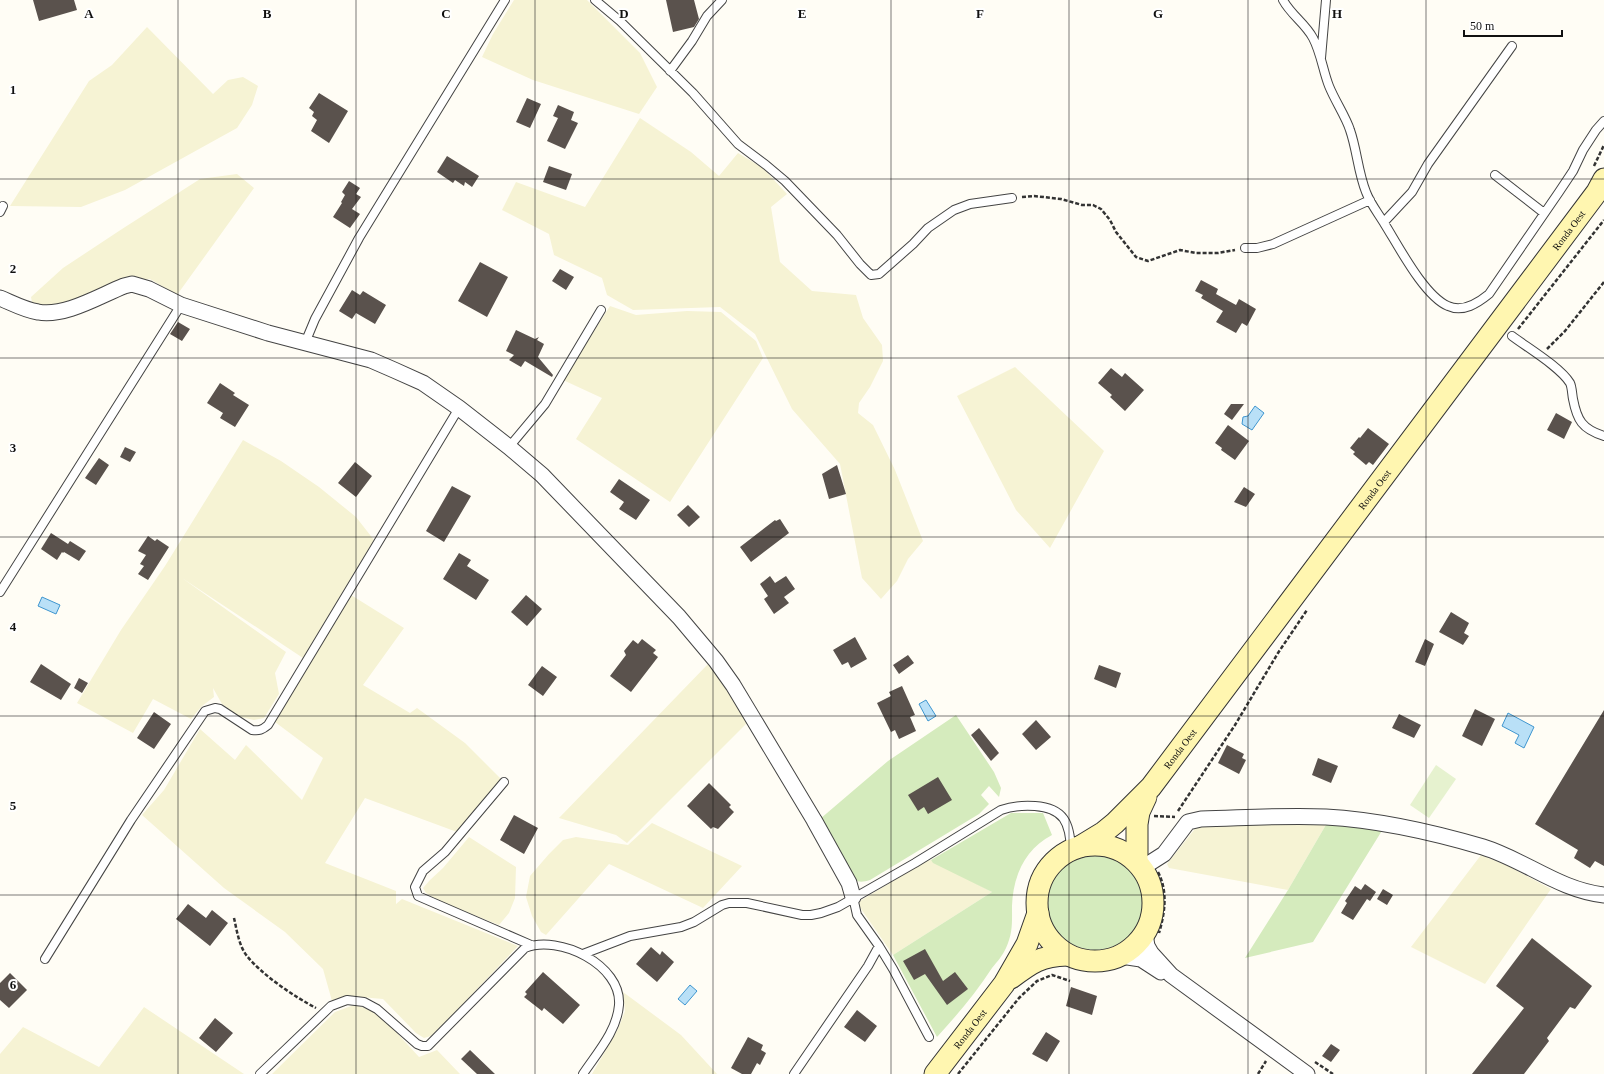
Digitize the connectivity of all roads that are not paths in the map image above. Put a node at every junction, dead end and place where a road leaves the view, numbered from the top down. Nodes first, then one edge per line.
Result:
1 (505, 0) edge
2 (595, 0) edge
3 (722, 0) edge
4 (1283, 0) edge
5 (1326, 0) edge
6 (1512, 46) dead end
7 (1321, 61) junction
8 (670, 71) junction
9 (1604, 121) edge
10 (1495, 175) dead end
11 (1602, 187) edge
12 (1012, 198) road end
13 (1370, 200) junction
14 (1544, 213) junction
15 (1384, 222) junction
16 (1245, 248) road end
17 (0, 298) edge
18 (181, 305) junction
19 (601, 310) dead end
20 (1512, 336) road end
21 (305, 343) junction
22 (459, 408) junction
23 (1604, 436) edge
24 (509, 447) junction
25 (0, 592) edge
26 (504, 782) dead end
27 (1151, 787) junction
28 (1076, 848) junction
29 (1144, 864) junction
30 (1604, 895) edge
31 (853, 897) junction
32 (1038, 913) junction
33 (1152, 934) junction
34 (531, 945) junction
35 (879, 946) junction
36 (583, 954) junction
37 (1067, 954) junction
38 (1121, 956) junction
39 (46, 959) dead end
40 (1171, 975) junction
41 (1004, 984) junction
42 (929, 1037) dead end
43 (260, 1074) edge
44 (583, 1074) edge
45 (794, 1074) edge
46 (935, 1074) edge
47 (1307, 1074) edge

1 - 21 lane
2 - 8 lane
3 - 8 lane
4 - 7 lane
5 - 7 lane
6 - 15 lane
7 - 13 lane
8 - 12 lane
9 - 14 lane
10 - 14 lane
11 - 27 main road, Ronda Oest
13 - 15 lane
13 - 16 lane
14 - 15 lane
17 - 18 street
18 - 21 street
18 - 25 lane
19 - 24 lane
20 - 23 lane
21 - 22 street
22 - 24 street
22 - 39 lane
24 - 31 street
26 - 34 lane
27 - 28 main road, Ronda Oest
27 - 29 main road, Ronda Oest
28 - 29 main road
28 - 31 lane
28 - 32 main road
29 - 30 street
29 - 33 main road
31 - 35 lane
31 - 36 lane
32 - 37 main road
32 - 41 main road, Ronda Oest
33 - 38 main road
33 - 40 street
34 - 36 lane
34 - 43 lane
35 - 42 lane
35 - 45 lane
36 - 44 lane
37 - 38 main road
37 - 41 main road, Ronda Oest
38 - 40 street
40 - 47 street
41 - 46 main road, Ronda Oest

